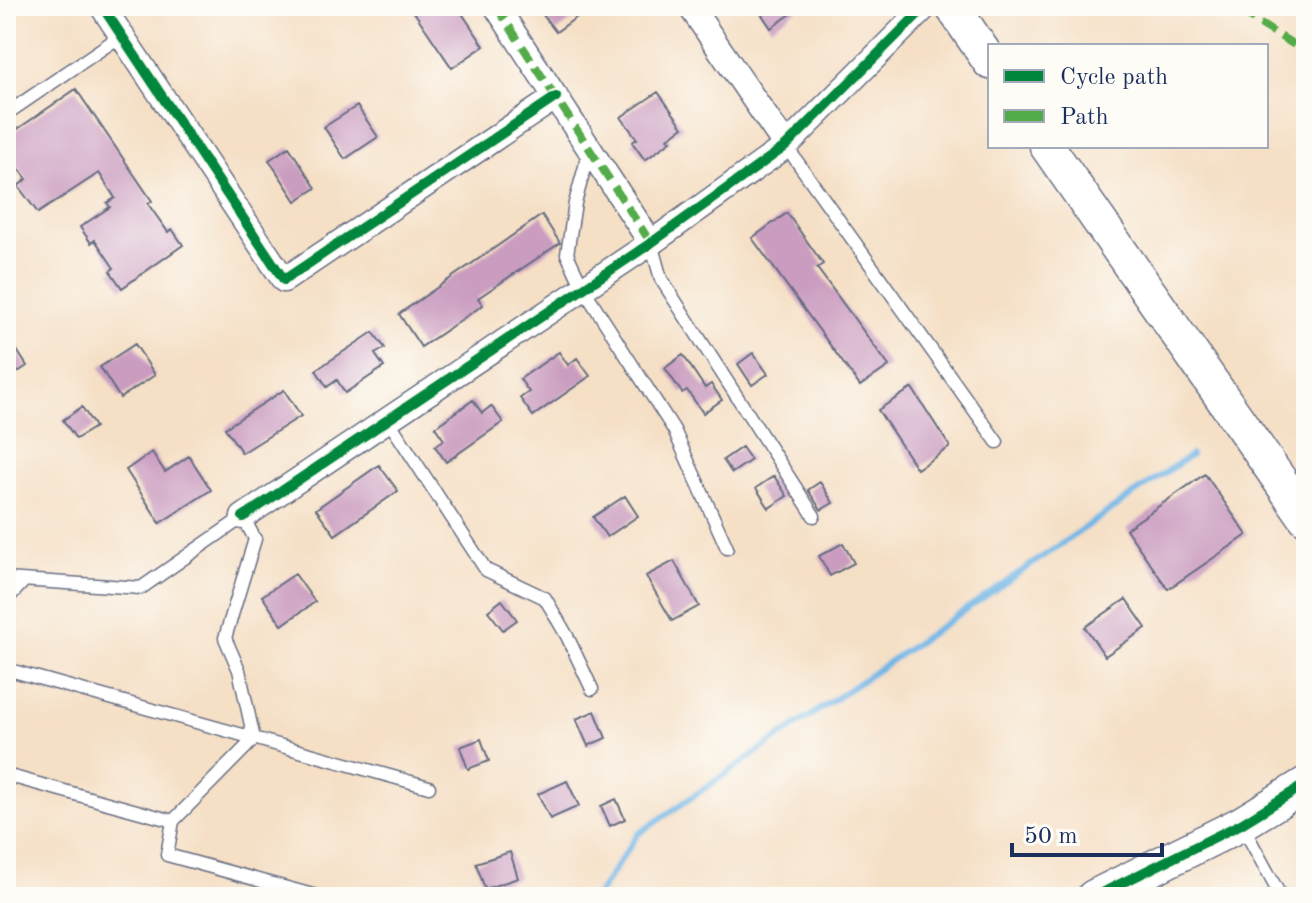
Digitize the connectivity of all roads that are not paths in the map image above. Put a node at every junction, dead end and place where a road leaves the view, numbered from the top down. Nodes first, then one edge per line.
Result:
1 (102, 6) edge
2 (496, 6) edge
3 (690, 6) edge
4 (926, 6) edge
5 (952, 6) edge
6 (122, 35) junction
7 (988, 59) edge
8 (556, 97) junction
9 (6, 114) edge
10 (786, 146) junction
11 (1048, 148) edge
12 (590, 149) junction
13 (651, 243) junction
14 (583, 288) junction
15 (388, 420) junction
16 (997, 442) dead end
17 (814, 516) dead end
18 (243, 517) junction
19 (1306, 518) edge
20 (727, 548) dead end
21 (6, 579) edge
22 (24, 581) junction
23 (6, 600) edge
24 (6, 669) edge
25 (592, 689) dead end
26 (254, 739) junction
27 (6, 775) edge
28 (1306, 784) edge
29 (429, 787) dead end
30 (173, 821) junction
31 (1241, 824) junction
32 (320, 897) edge
33 (1094, 897) edge
34 (1281, 897) edge

1 - 6 street
2 - 8 street
3 - 10 street
4 - 10 street
5 - 7 main road
6 - 8 street
6 - 9 lane
8 - 12 street
10 - 13 street
10 - 16 lane
11 - 19 main road
12 - 13 street
12 - 14 lane
13 - 14 street
13 - 17 lane
14 - 15 street
14 - 20 lane
15 - 18 street
15 - 25 lane
18 - 22 lane
18 - 26 lane
21 - 22 lane
22 - 23 lane
24 - 26 lane
26 - 29 lane
26 - 30 lane
27 - 30 lane
28 - 31 main road
30 - 32 lane
31 - 33 main road
31 - 34 lane

